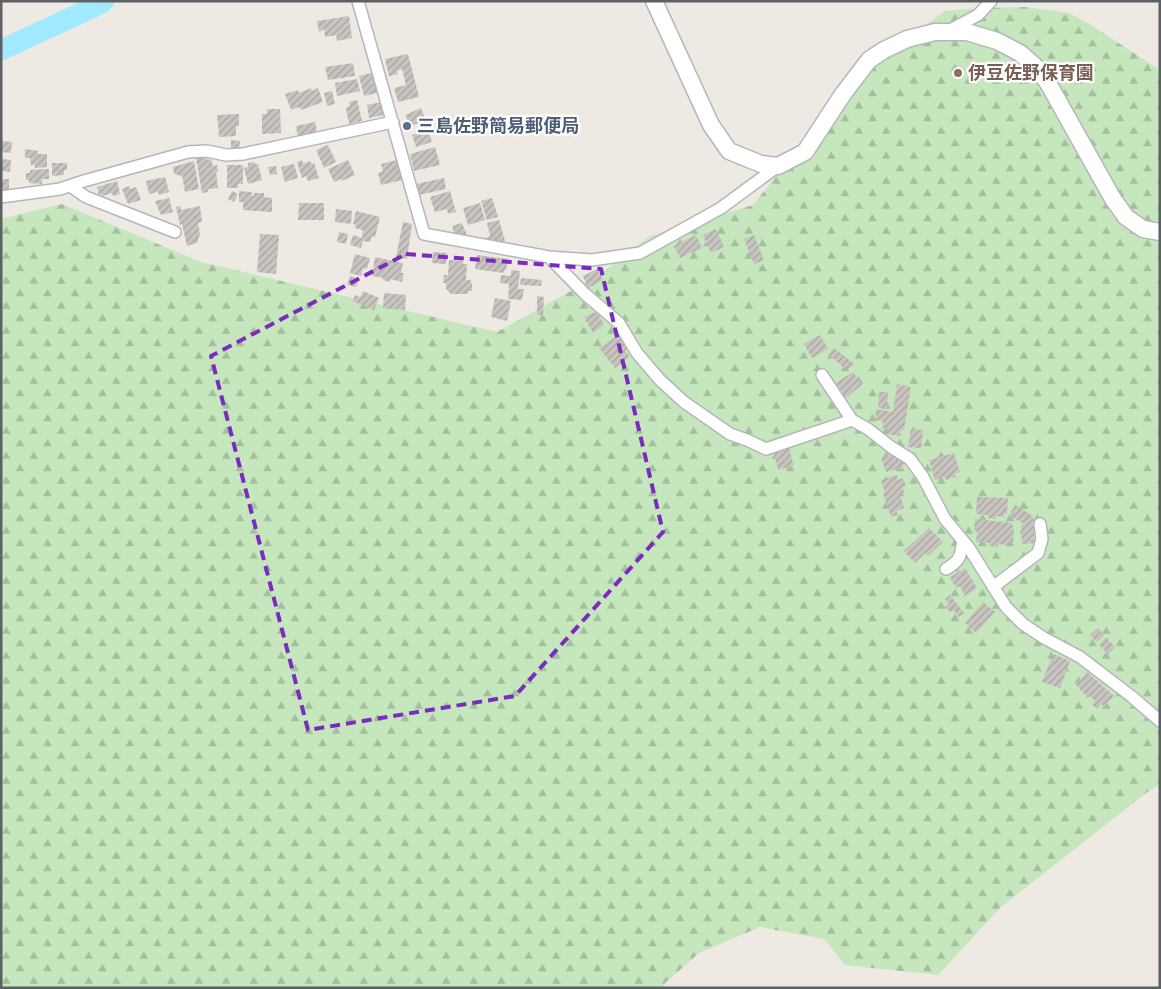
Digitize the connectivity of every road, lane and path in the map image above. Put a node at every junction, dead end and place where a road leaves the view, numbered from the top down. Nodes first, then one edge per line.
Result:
1 (358, 1) edge
2 (654, 1) edge
3 (991, 1) edge
4 (946, 32) junction
5 (393, 122) junction
6 (778, 166) junction
7 (70, 186) junction
8 (1, 197) edge
9 (175, 232) dead end
10 (1160, 232) edge
11 (549, 257) junction
12 (822, 376) dead end
13 (852, 420) junction
14 (1040, 524) dead end
15 (963, 541) junction
16 (946, 569) dead end
17 (993, 587) junction
18 (1160, 721) edge

1 - 5 street
2 - 6 street
3 - 4 street
4 - 6 street
4 - 10 street
5 - 7 street
5 - 11 street
6 - 11 street
7 - 8 street
7 - 9 street
11 - 13 street
12 - 13 street
13 - 15 street
14 - 17 street
15 - 16 street
15 - 17 street
17 - 18 street

